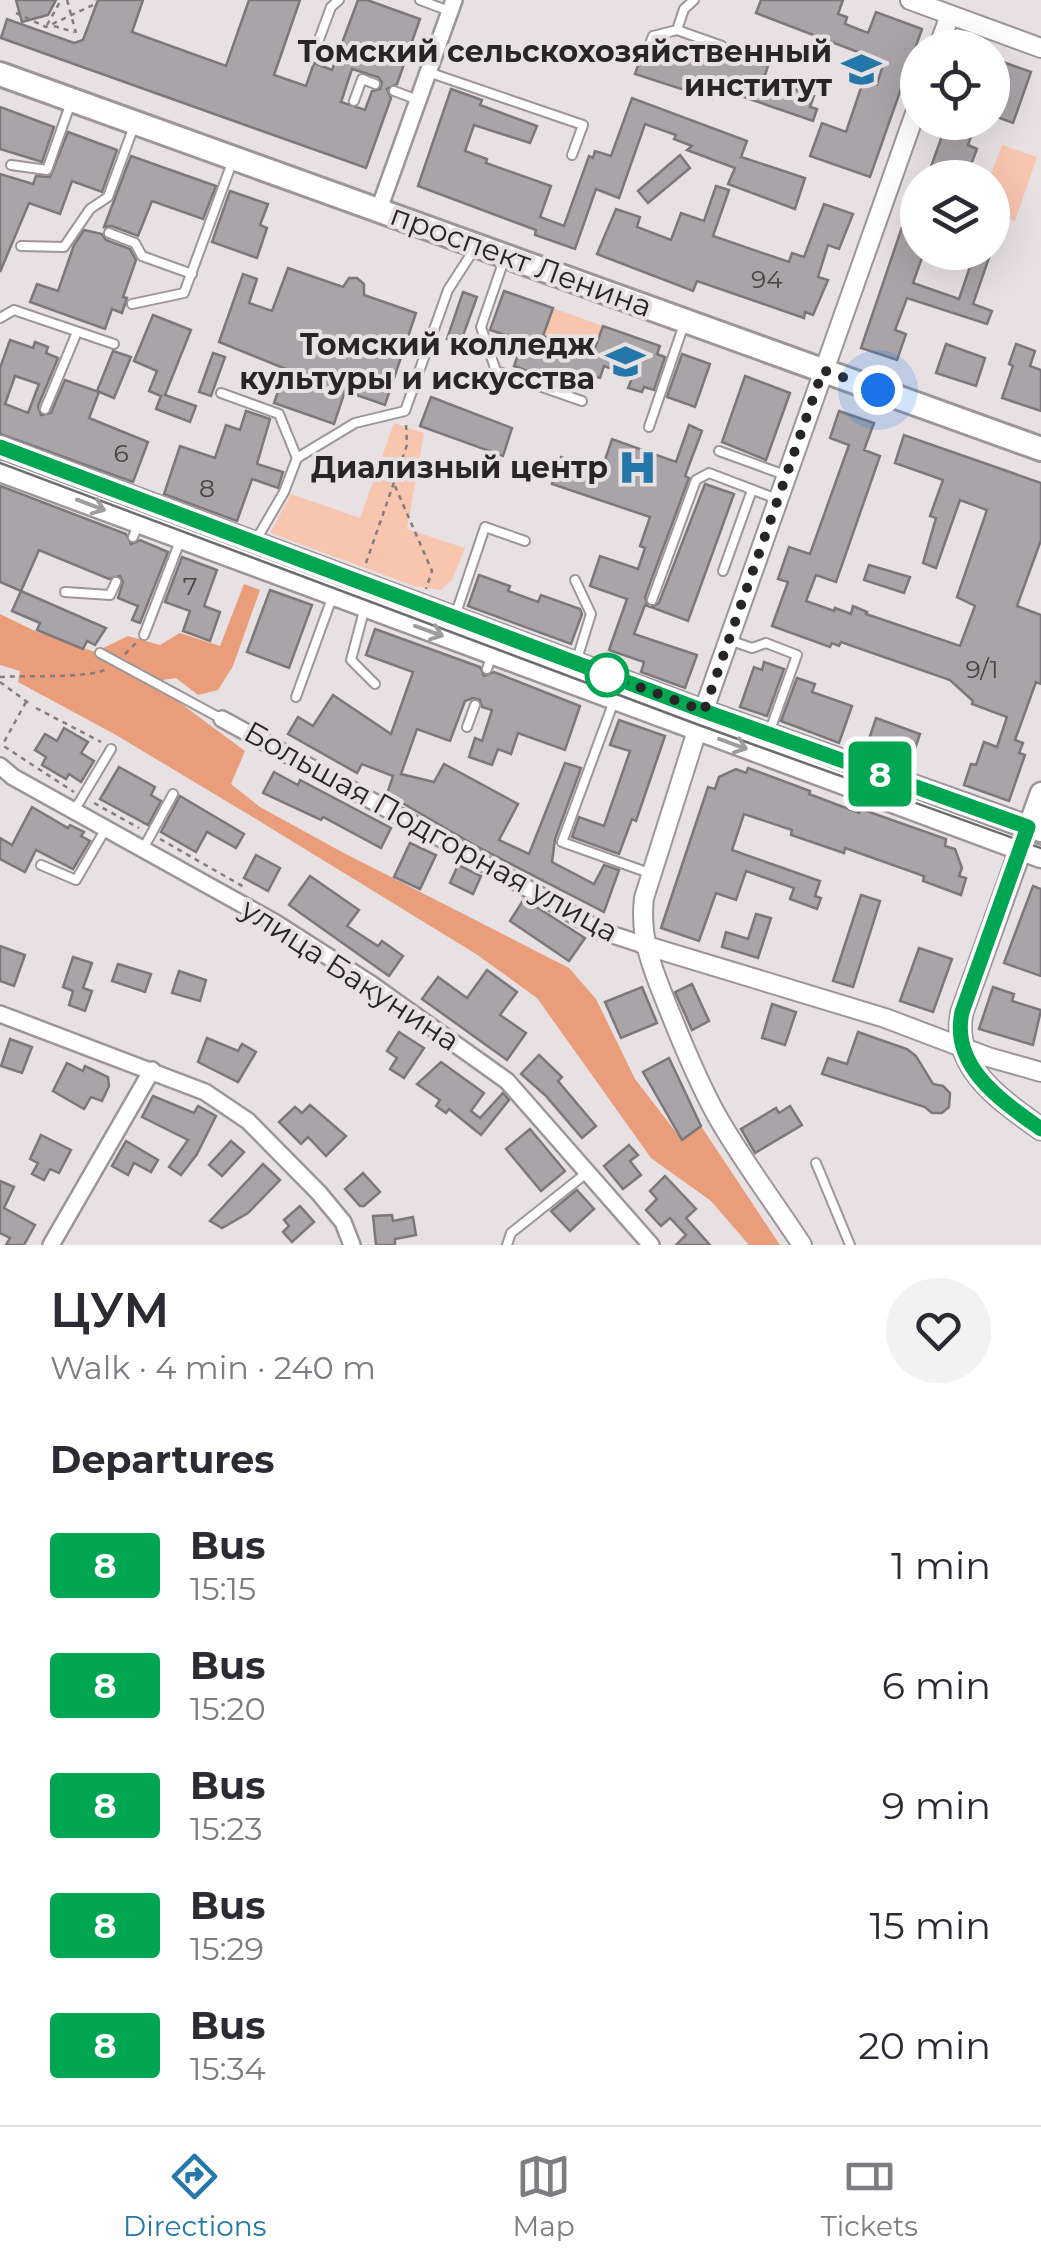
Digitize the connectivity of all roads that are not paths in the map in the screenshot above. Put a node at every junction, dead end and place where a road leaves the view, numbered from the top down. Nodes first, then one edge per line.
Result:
1 (339, 0) edge
2 (420, 0) edge
3 (694, 0) edge
4 (910, 0) edge
5 (452, 6) edge
6 (952, 7) edge
7 (676, 30) junction
8 (651, 41) dead end
9 (722, 46) dead end
10 (1041, 48) edge
11 (314, 53) dead end
12 (428, 72) junction
13 (0, 74) edge
14 (375, 84) dead end
15 (394, 91) dead end
16 (72, 99) junction
17 (418, 100) junction
18 (354, 102) dead end
19 (136, 122) junction
20 (905, 140) edge
21 (572, 155) dead end
22 (234, 158) junction
23 (11, 165) dead end
24 (378, 210) junction
25 (109, 233) dead end
26 (20, 246) dead end
27 (476, 246) junction
28 (505, 256) junction
29 (192, 274) junction
30 (132, 304) dead end
31 (0, 318) edge
32 (685, 320) junction
33 (77, 332) junction
34 (114, 344) dead end
35 (823, 370) junction
36 (221, 393) dead end
37 (582, 401) dead end
38 (46, 409) dead end
39 (649, 427) dead end
40 (0, 447) edge
41 (1041, 449) edge
42 (719, 451) dead end
43 (296, 458) junction
44 (16, 463) edge
45 (786, 475) junction
46 (752, 490) junction
47 (778, 499) junction
48 (181, 538) junction
49 (525, 541) dead end
50 (251, 553) junction
51 (723, 571) dead end
52 (575, 580) dead end
53 (116, 582) dead end
54 (65, 592) dead end
55 (333, 595) junction
56 (652, 600) dead end
57 (366, 608) junction
58 (455, 618) junction
59 (144, 635) dead end
60 (728, 640) junction
61 (100, 653) dead end
62 (493, 653) junction
63 (575, 663) junction
64 (376, 684) dead end
65 (296, 697) dead end
66 (614, 700) junction
67 (475, 705) dead end
68 (222, 719) joint
69 (700, 721) junction
70 (467, 727) dead end
71 (769, 734) junction
72 (111, 748) road end
73 (0, 766) edge
74 (1041, 792) edge
75 (173, 794) dead end
76 (74, 810) junction
77 (106, 828) junction
78 (1035, 829) edge
79 (144, 849) junction
80 (1031, 853) edge
81 (41, 865) dead end
82 (652, 874) junction
83 (644, 945) junction
84 (0, 1014) edge
85 (960, 1046) junction
86 (152, 1070) junction
87 (1041, 1072) edge
88 (1041, 1129) edge
89 (816, 1163) dead end
90 (589, 1171) junction
91 (51, 1245) edge
92 (352, 1245) edge
93 (507, 1245) edge
94 (651, 1245) edge
95 (802, 1245) edge
96 (850, 1245) edge

1 - 11 lane
2 - 5 lane
3 - 7 lane
4 - 6 street
5 - 12 street
6 - 10 street
7 - 8 lane
7 - 9 lane
12 - 17 street
12 - 21 lane
13 - 16 main road, проспект Ленина
14 - 18 lane
15 - 17 lane
16 - 19 main road, проспект Ленина
16 - 23 lane
17 - 24 street
19 - 22 main road, проспект Ленина
19 - 26 lane
20 - 35 street
22 - 24 main road, проспект Ленина
22 - 29 lane
24 - 27 main road, проспект Ленина
25 - 29 lane
27 - 28 main road, проспект Ленина
27 - 43 lane
28 - 32 main road, проспект Ленина
28 - 37 lane
29 - 30 lane
31 - 33 lane
32 - 35 main road, проспект Ленина
32 - 39 lane
33 - 34 lane
33 - 38 lane
35 - 41 main road, проспект Ленина
35 - 45 street
36 - 43 lane
40 - 44 main road
42 - 45 lane
43 - 50 lane
44 -> 48 main road
44 - 50 main road
45 - 47 street
46 - 47 lane
46 - 51 lane
46 - 56 lane
47 - 60 street
48 - 50 main road
48 - 59 lane
49 - 58 lane
50 - 55 main road
50 - 58 main road
52 - 63 lane
53 - 54 lane
55 - 57 main road
55 - 65 lane
57 -> 62 main road
57 - 64 lane
58 - 62 main road
60 - 69 street
60 - 71 lane
61 - 68 lane
62 - 63 main road
62 - 66 main road
63 - 69 main road
66 - 69 main road
66 - 82 lane
67 - 70 lane
68 - 83 street, Большая Подгорная улица
69 - 71 main road
69 -> 80 main road
69 - 82 street
71 - 78 main road
72 - 76 lane
73 - 76 street, улица Бакунина
74 - 78 main road
75 - 79 lane
76 - 77 street, улица Бакунина
77 - 79 street, улица Бакунина
77 - 81 lane
78 - 80 main road
79 - 90 street, улица Бакунина
80 - 85 main road
82 - 83 street
83 - 85 street, Большая Подгорная улица
83 - 95 street
84 - 86 street
85 - 87 street, Большая Подгорная улица
85 - 88 main road
86 - 91 street
86 - 92 street
89 - 96 lane
90 - 93 lane
90 - 94 street, улица Бакунина

